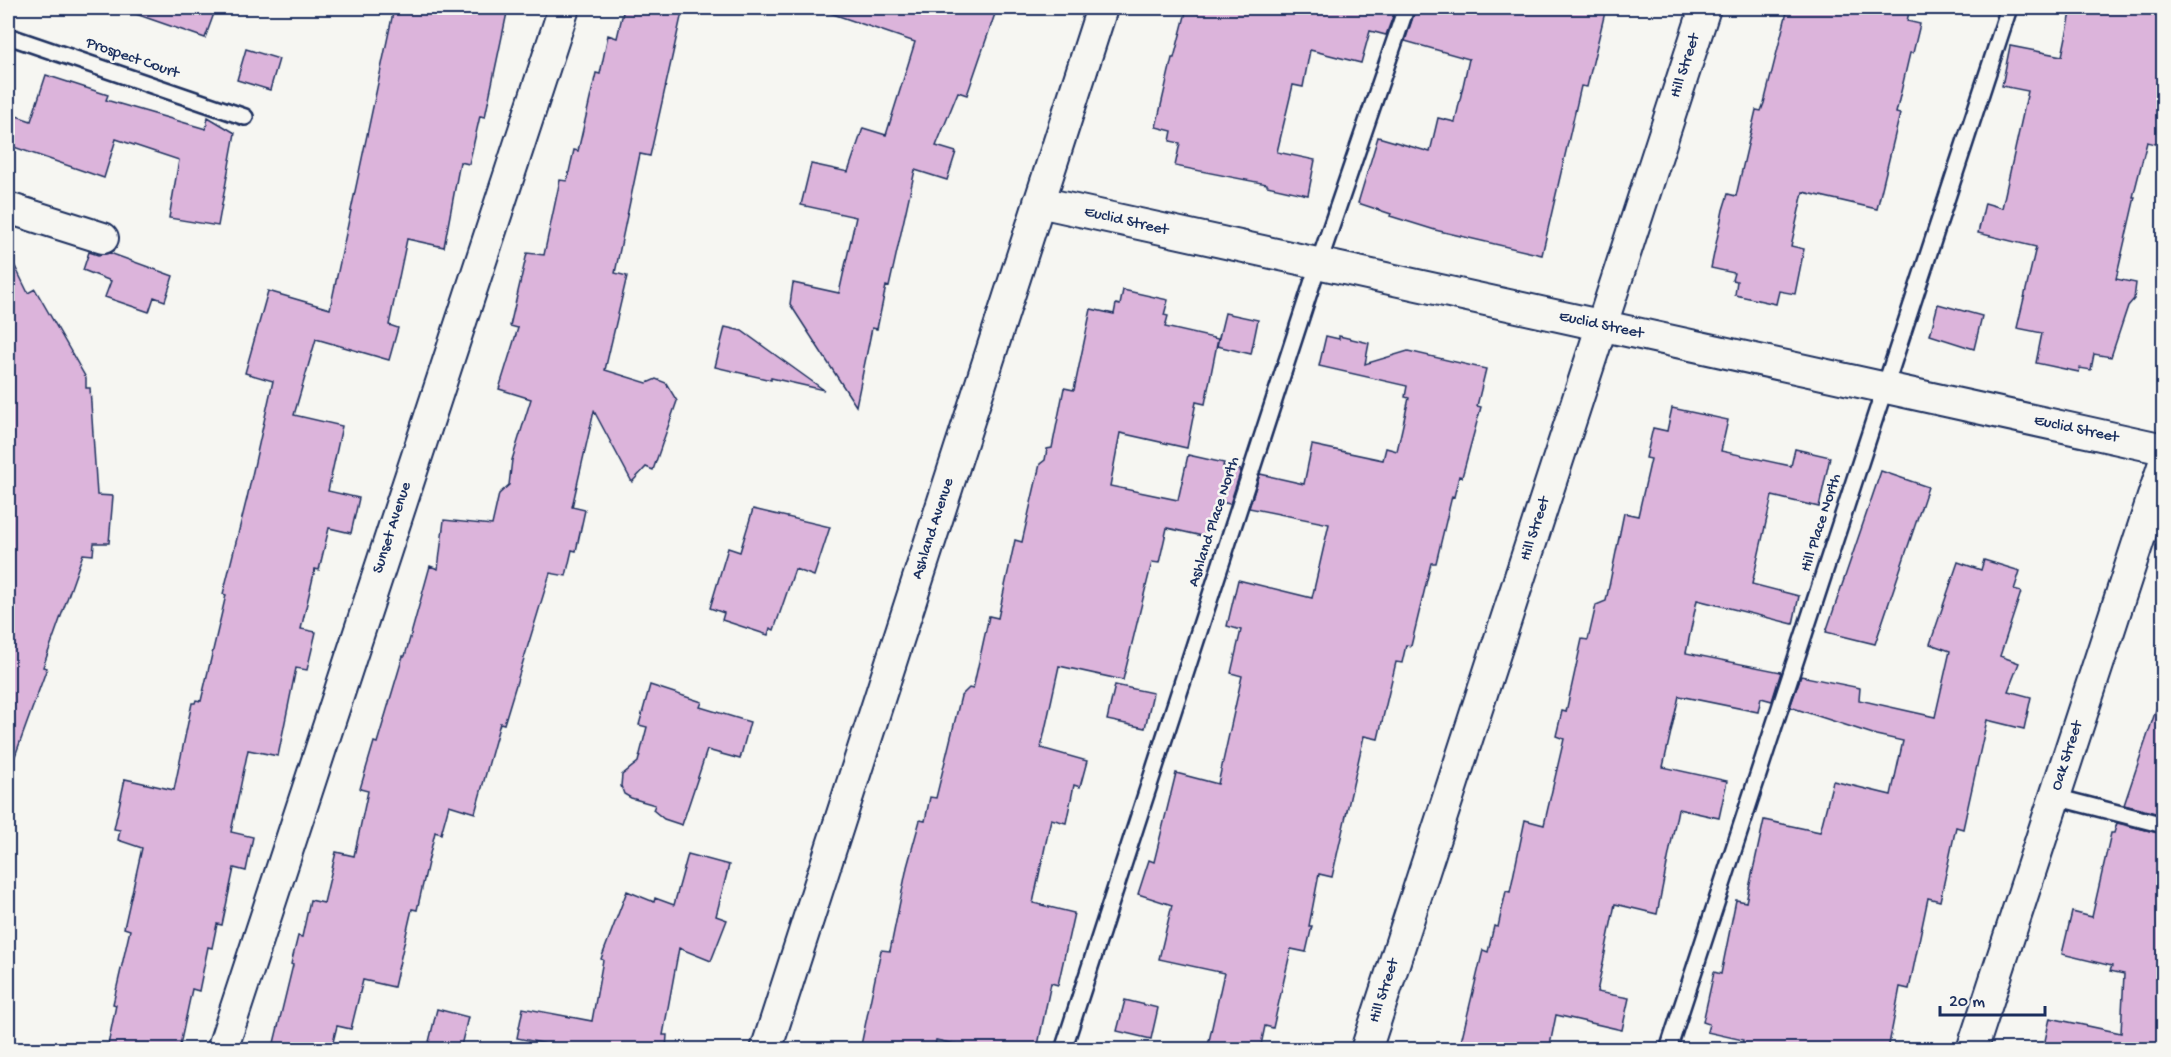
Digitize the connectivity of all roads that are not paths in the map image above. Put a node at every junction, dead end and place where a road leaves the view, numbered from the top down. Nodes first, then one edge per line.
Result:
1 (564, 8) edge
2 (1102, 8) edge
3 (1406, 8) edge
4 (1705, 8) edge
5 (2009, 8) edge
6 (8, 36) edge
7 (245, 117) dead end
8 (1039, 202) junction
9 (8, 208) edge
10 (103, 238) dead end
11 (1318, 265) junction
12 (1602, 327) junction
13 (1885, 388) junction
14 (2163, 449) edge
15 (2163, 463) edge
16 (2055, 797) junction
17 (2163, 825) edge
18 (222, 1050) edge
19 (766, 1050) edge
20 (1063, 1050) edge
21 (1366, 1050) edge
22 (1668, 1050) edge
23 (1972, 1050) edge

1 - 18 street, Sunset Avenue
2 - 8 street, Ashland Avenue
3 - 11 lane, Ashland Place North
4 - 12 street, Hill Street
5 - 13 lane, Hill Place North
6 - 7 lane, Prospect Court
8 - 11 street, Euclid Street
8 - 19 street, Ashland Avenue
9 - 10 street
11 - 12 street, Euclid Street
11 - 20 lane, Ashland Place North
12 - 13 street, Euclid Street
12 - 21 street, Hill Street
13 - 14 street, Euclid Street
13 - 22 lane, Hill Place North
15 - 16 street, Oak Street
16 - 17 lane
16 - 23 street, Oak Street

